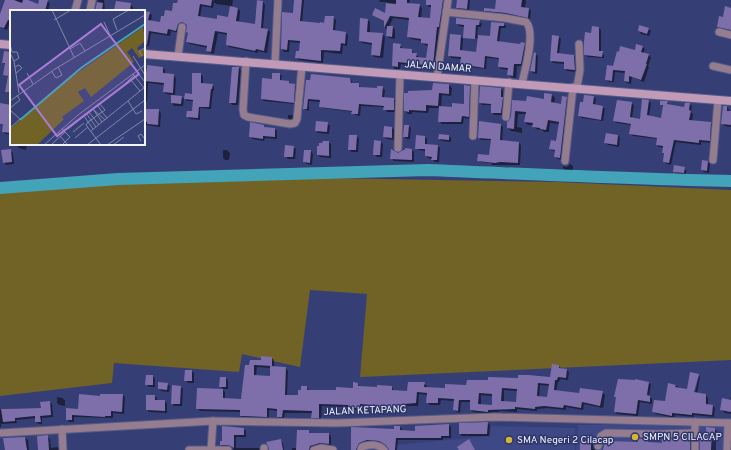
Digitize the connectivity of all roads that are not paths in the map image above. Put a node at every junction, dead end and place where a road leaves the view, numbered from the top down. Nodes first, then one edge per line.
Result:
1 (78, 0) edge
2 (92, 0) edge
3 (278, 0) edge
4 (448, 0) edge
5 (75, 10) edge
6 (90, 10) edge
7 (446, 12) junction
8 (182, 27) dead end
9 (719, 32) dead end
10 (731, 35) edge
11 (0, 44) edge
12 (579, 44) dead end
13 (10, 45) edge
14 (145, 54) edge
15 (178, 56) junction
16 (246, 61) junction
17 (275, 63) junction
18 (302, 66) junction
19 (713, 66) dead end
20 (731, 70) edge
21 (400, 74) junction
22 (437, 77) junction
23 (475, 80) junction
24 (508, 82) junction
25 (522, 83) junction
26 (575, 87) junction
27 (718, 100) junction
28 (731, 101) edge
29 (506, 117) dead end
30 (473, 136) dead end
31 (398, 148) dead end
32 (713, 160) dead end
33 (565, 162) dead end
34 (630, 420) junction
35 (659, 421) junction
36 (213, 422) junction
37 (695, 422) junction
38 (729, 423) edge
39 (62, 429) junction
40 (0, 433) edge
41 (695, 433) junction
42 (628, 434) junction
43 (658, 434) junction
44 (598, 446) dead end
45 (63, 450) edge
46 (189, 450) edge
47 (211, 450) edge
48 (228, 450) edge
49 (314, 450) edge
50 (333, 450) edge
51 (361, 450) edge
52 (384, 450) edge
53 (695, 450) edge
54 (727, 450) edge

1 - 5 street
2 - 6 street
3 - 17 street
4 - 7 street
7 - 22 street
7 - 25 street
8 - 15 street
9 - 10 street
11 - 13 street
12 - 26 street
14 - 15 street, JALAN DAMAR
15 - 16 street, JALAN DAMAR
16 - 17 street, JALAN DAMAR
16 - 18 street
17 - 18 street, JALAN DAMAR
18 - 21 street, JALAN DAMAR
19 - 20 street
21 - 22 street, JALAN DAMAR
21 - 31 street
22 - 23 street, JALAN DAMAR
23 - 24 street, JALAN DAMAR
23 - 30 street
24 - 25 street, JALAN DAMAR
24 - 29 street
25 - 26 street, JALAN DAMAR
26 - 27 street, JALAN DAMAR
26 - 33 street
27 - 28 street, JALAN DAMAR
27 - 32 street
34 - 35 street, JALAN KETAPANG
34 - 36 street, JALAN KETAPANG
34 - 42 street
35 - 37 street, JALAN KETAPANG
35 - 43 street
36 - 39 street, JALAN KETAPANG
36 - 47 street
37 - 38 street, JALAN KETAPANG
37 - 41 street
38 - 54 street
39 - 40 street, JALAN KETAPANG
39 - 45 street
41 - 43 street
41 - 53 street
42 - 43 street
42 - 44 street
46 - 47 street
47 - 48 street
49 - 50 street
51 - 52 street

